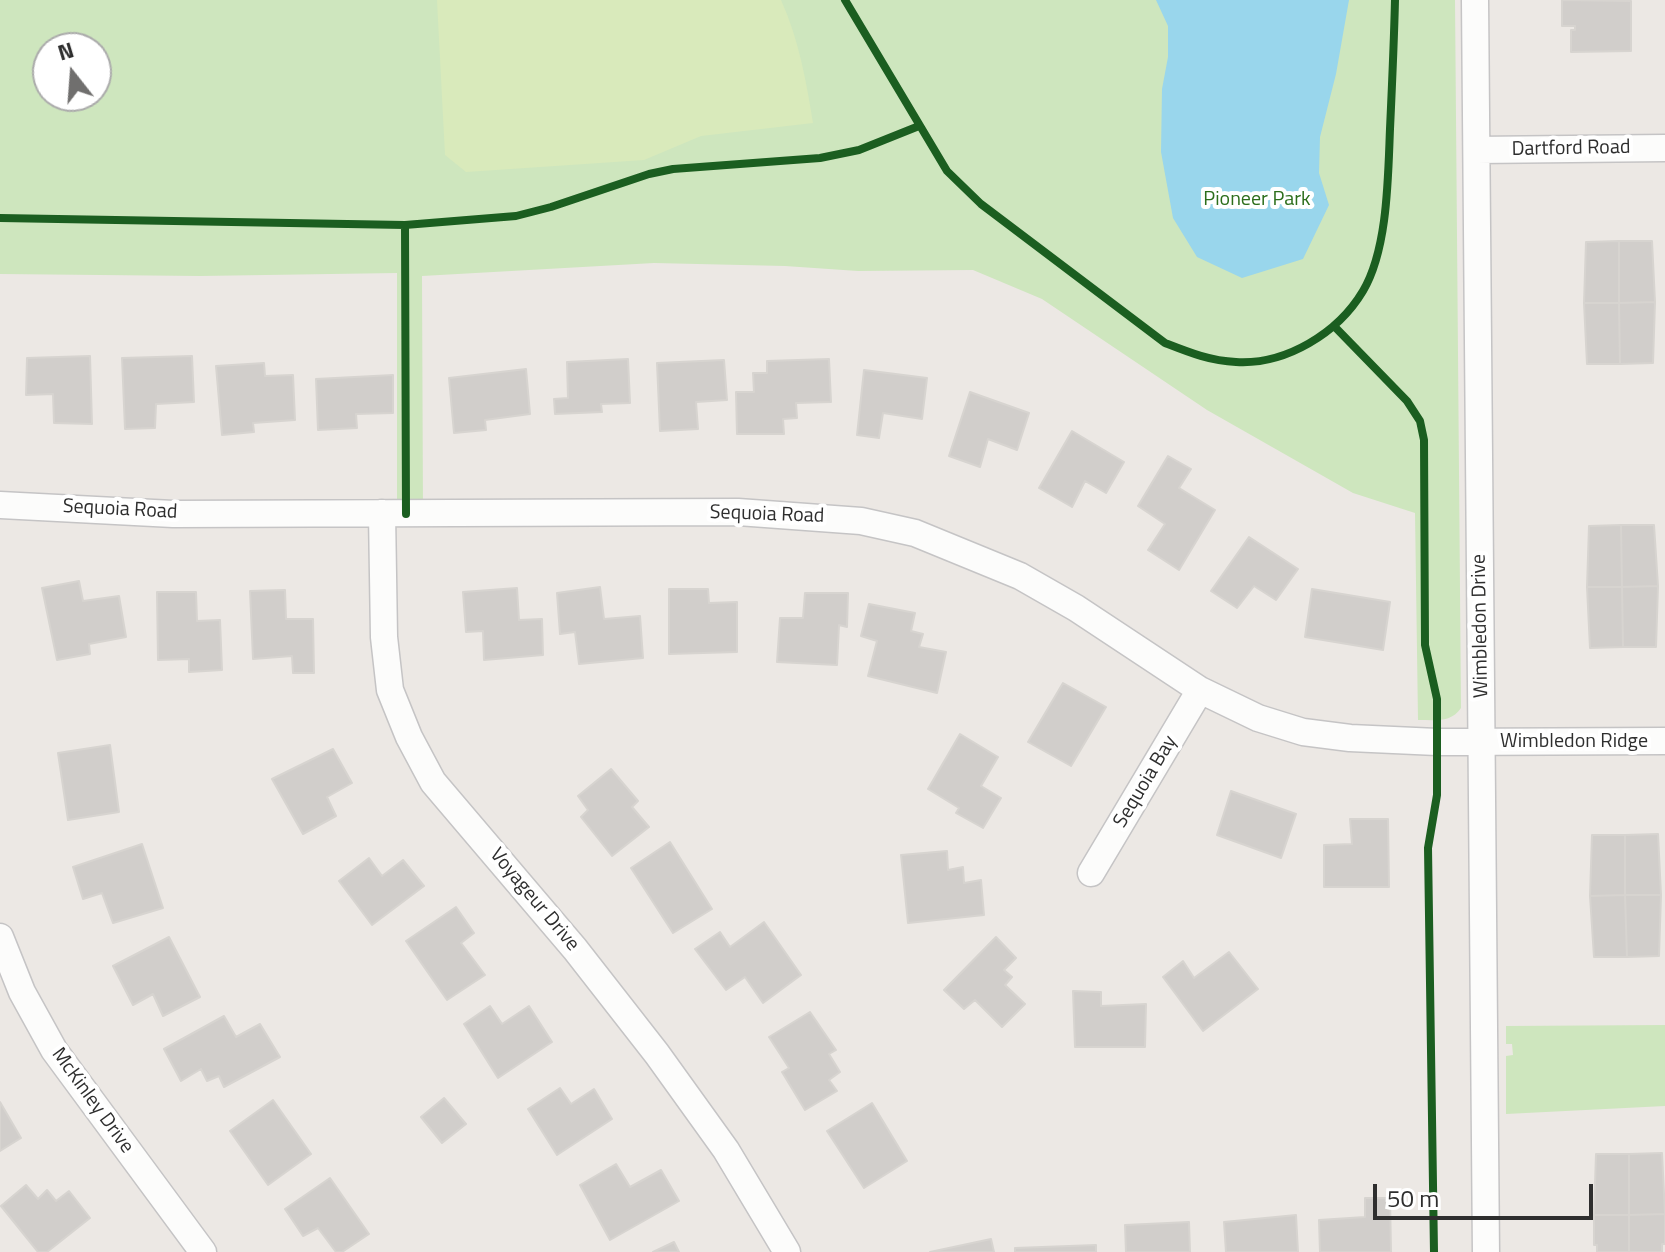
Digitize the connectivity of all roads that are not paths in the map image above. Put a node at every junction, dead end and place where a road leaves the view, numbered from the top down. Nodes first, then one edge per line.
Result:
1 (1475, 0) edge
2 (1665, 148) edge
3 (1477, 150) junction
4 (0, 505) edge
5 (382, 513) junction
6 (1200, 690) junction
7 (1665, 741) edge
8 (1483, 742) junction
9 (1091, 873) dead end
10 (0, 937) edge
11 (203, 1252) edge
12 (787, 1252) edge
13 (1486, 1252) edge

1 - 3 street, Wimbledon Drive
2 - 3 street, Dartford Road
3 - 8 street, Wimbledon Drive
4 - 5 street, Sequoia Road
5 - 6 street, Sequoia Road
5 - 12 street, Voyageur Drive
6 - 8 street, Sequoia Road
6 - 9 street, Sequoia Bay
7 - 8 street, Wimbledon Ridge
8 - 13 street, Wimbledon Drive
10 - 11 street, McKinley Drive

